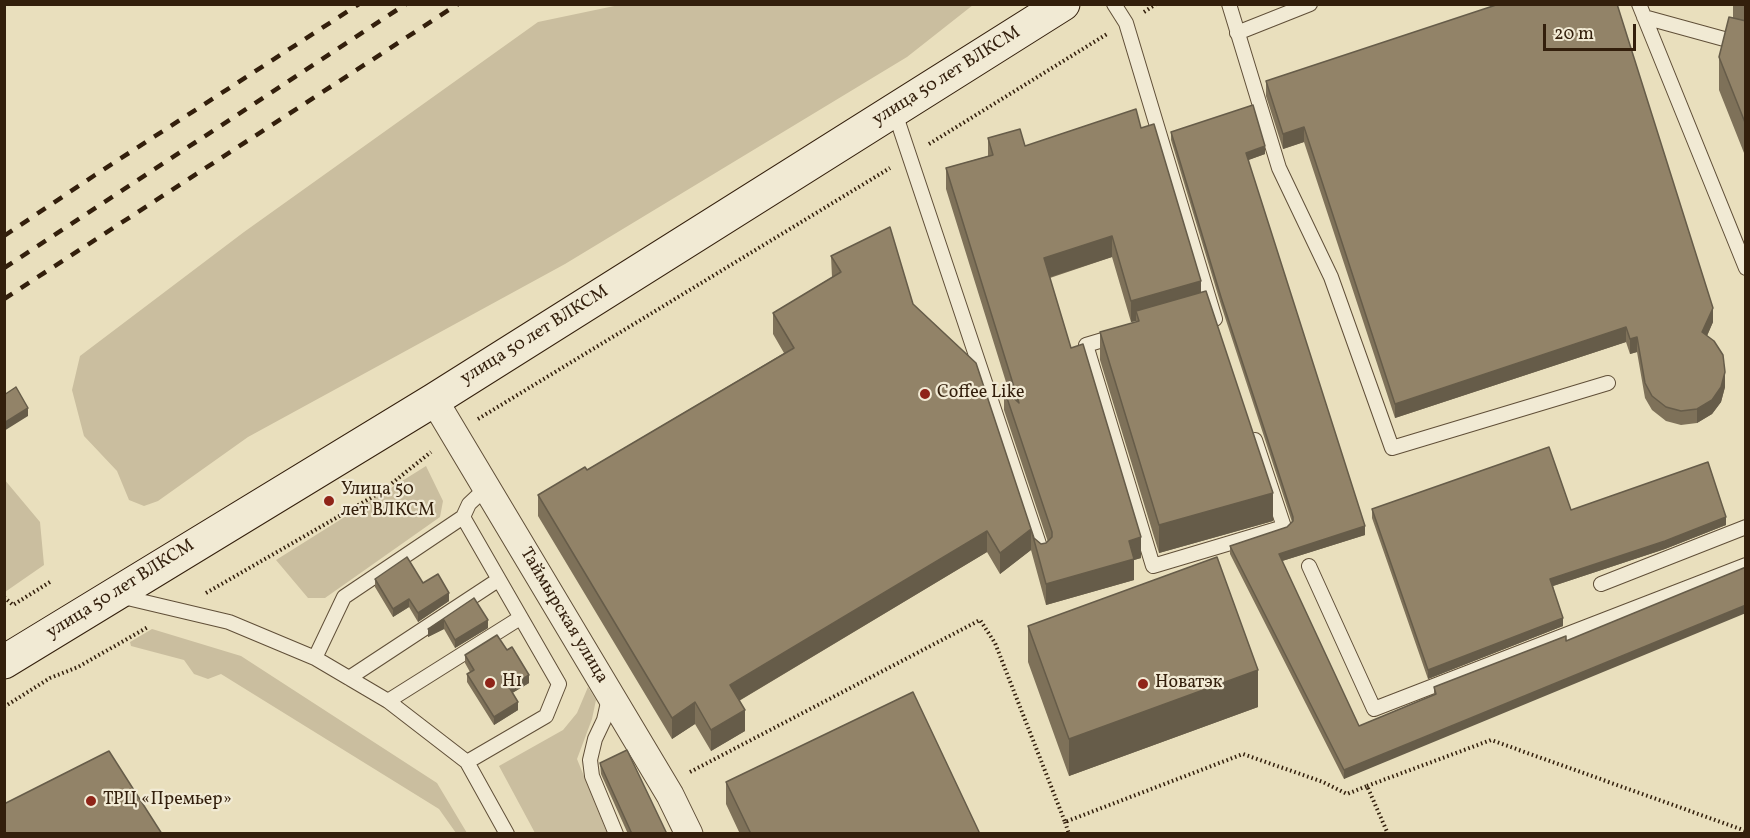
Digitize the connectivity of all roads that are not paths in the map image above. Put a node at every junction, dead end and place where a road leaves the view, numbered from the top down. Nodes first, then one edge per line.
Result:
1 (1063, 4) edge
2 (1114, 4) edge
3 (1229, 4) edge
4 (1310, 4) edge
5 (1642, 11) edge
6 (1237, 33) junction
7 (1746, 45) edge
8 (894, 110) junction
9 (1746, 268) edge
10 (1219, 330) edge
11 (1132, 332) edge
12 (1608, 383) dead end
13 (434, 400) junction
14 (1252, 429) edge
15 (486, 488) junction
16 (463, 517) junction
17 (1746, 527) edge
18 (1043, 556) edge
19 (1746, 565) edge
20 (1309, 566) dead end
21 (498, 580) junction
22 (1601, 584) dead end
23 (113, 594) junction
24 (520, 618) junction
25 (315, 658) junction
26 (4, 662) edge
27 (350, 678) junction
28 (610, 693) junction
29 (388, 702) junction
30 (467, 762) junction
31 (507, 834) edge
32 (616, 834) edge
33 (689, 834) edge

1 - 8 street, улица 50 лет ВЛКСМ
2 - 10 lane
3 - 6 lane
4 - 6 lane
5 - 7 lane
5 - 9 lane
6 - 12 lane
8 - 13 street, улица 50 лет ВЛКСМ
8 - 18 lane
11 - 14 lane
13 - 15 street, Таймырская улица
13 - 23 street, улица 50 лет ВЛКСМ
15 - 16 lane
15 - 28 street, Таймырская улица
16 - 21 lane
16 - 25 lane
17 - 22 lane
19 - 20 lane
21 - 24 lane
21 - 27 lane
23 - 25 lane
23 - 26 street, улица 50 лет ВЛКСМ
24 - 29 lane
24 - 30 lane
25 - 27 lane
27 - 29 lane
28 - 32 lane
28 - 33 street, Таймырская улица
29 - 30 lane
30 - 31 lane

